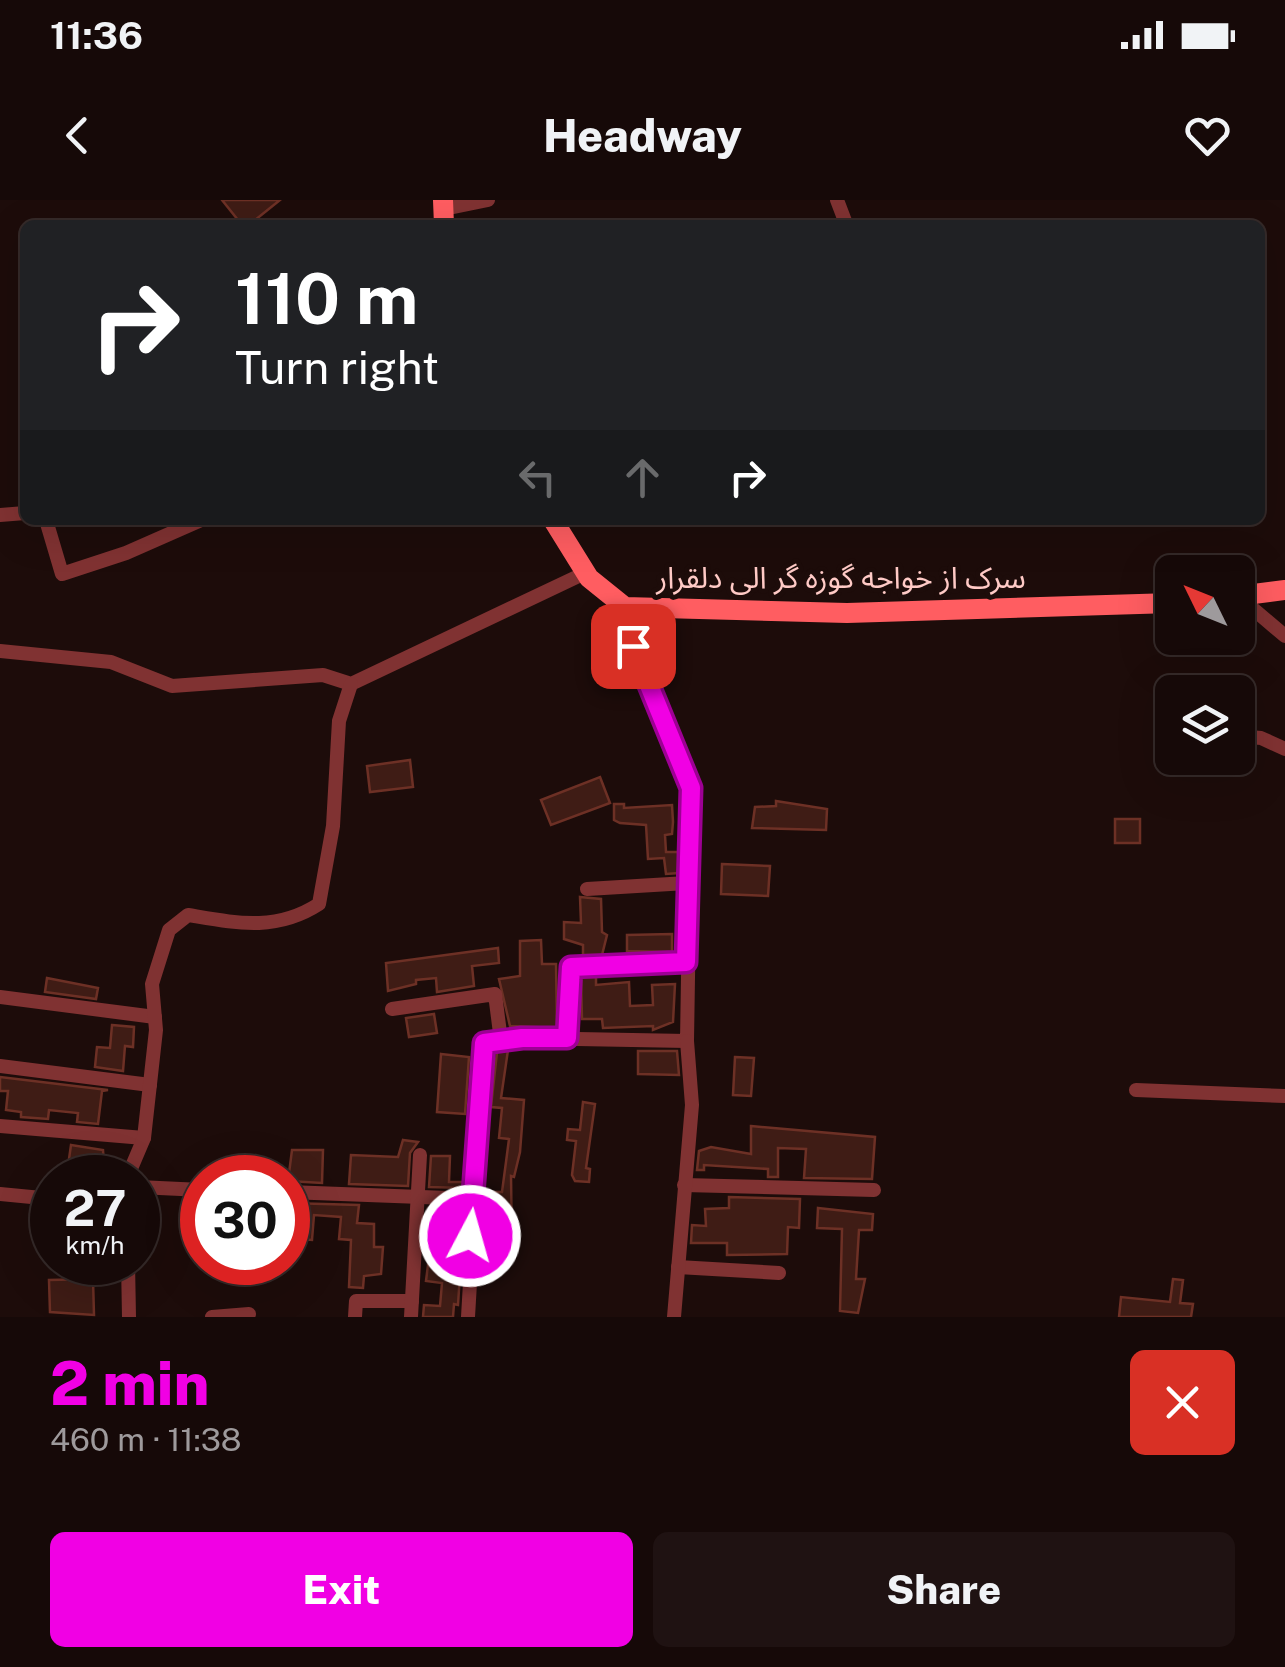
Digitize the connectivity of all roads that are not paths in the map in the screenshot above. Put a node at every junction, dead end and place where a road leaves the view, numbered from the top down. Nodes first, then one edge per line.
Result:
1 (488, 200) edge
2 (444, 212) edge
3 (47, 525) edge
4 (189, 525) edge
5 (557, 525) edge
6 (585, 573) junction
7 (1285, 590) edge
8 (1255, 594) edge
9 (619, 604) junction
10 (1155, 604) edge
11 (1255, 610) edge
12 (1285, 636) edge
13 (0, 650) edge
14 (351, 684) junction
15 (1255, 737) edge
16 (1285, 749) edge
17 (687, 884) junction
18 (587, 889) dead end
19 (686, 962) junction
20 (0, 997) edge
21 (392, 1009) dead end
22 (155, 1018) junction
23 (567, 1038) junction
24 (500, 1041) junction
25 (687, 1041) junction
26 (0, 1066) edge
27 (150, 1085) junction
28 (1136, 1090) dead end
29 (1285, 1096) edge
30 (0, 1126) edge
31 (144, 1138) junction
32 (137, 1155) edge
33 (420, 1155) dead end
34 (684, 1185) junction
35 (874, 1190) dead end
36 (310, 1193) edge
37 (0, 1194) edge
38 (30, 1197) edge
39 (416, 1197) junction
40 (474, 1198) junction
41 (678, 1267) junction
42 (779, 1273) dead end
43 (129, 1285) edge
44 (411, 1309) edge
45 (249, 1314) dead end
46 (130, 1317) edge
47 (212, 1317) edge
48 (356, 1317) edge
49 (468, 1317) edge
50 (674, 1317) edge

1 - 2 street
3 - 4 street
5 - 6 street, سرک از خواجه گوزه گر الی دلقرار
6 - 9 street, سرک از خواجه گوزه گر الی دلقرار
6 - 14 street
7 - 8 street
9 - 10 street, سرک از خواجه گوزه گر الی دلقرار
9 - 17 street
11 - 12 street
13 - 14 street
14 - 22 street
15 - 16 street
17 - 18 street
17 - 19 street
19 - 23 street
19 - 25 street
20 - 22 street
21 - 24 street
22 - 27 street
23 - 24 street
23 - 25 street
24 - 40 street
25 - 34 street
26 - 27 street
27 - 31 street
28 - 29 street
30 - 31 street
31 - 32 street
33 - 39 street
34 - 35 street
34 - 41 street
36 - 39 street
37 - 38 street
39 - 40 street
39 - 44 street
40 - 49 street
41 - 42 street
41 - 50 street
43 - 46 street
44 - 48 street
45 - 47 street

